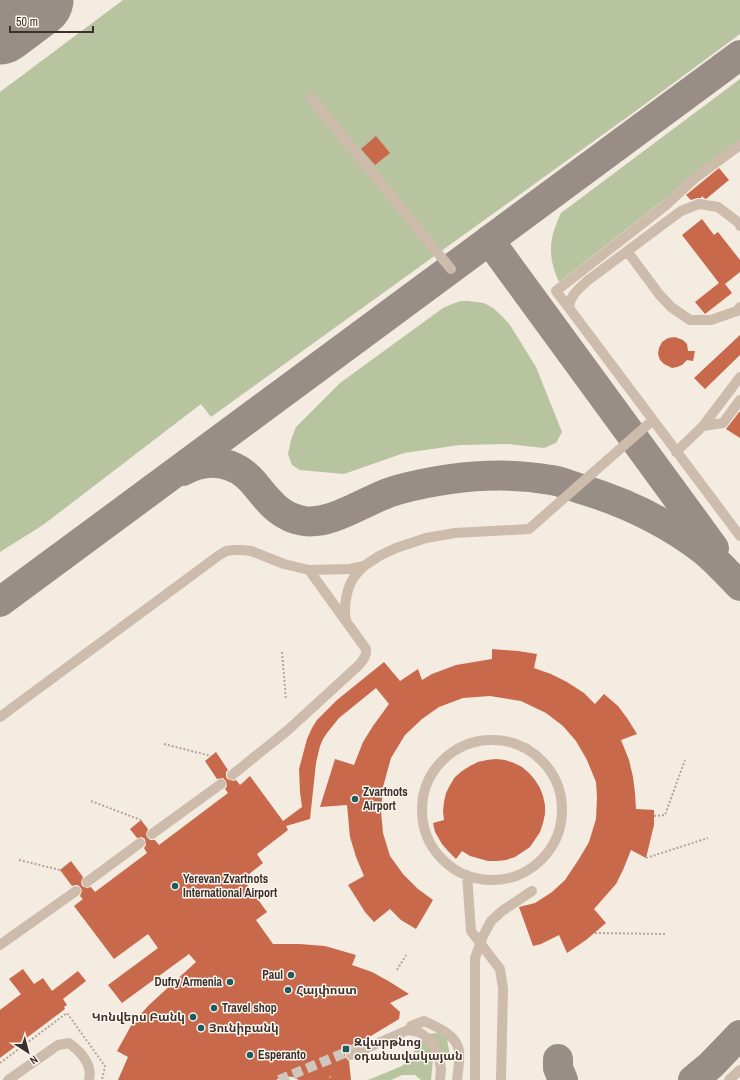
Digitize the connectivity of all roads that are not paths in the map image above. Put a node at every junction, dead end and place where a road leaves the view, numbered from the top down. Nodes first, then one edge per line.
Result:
1 (311, 98) dead end
2 (740, 146) edge
3 (740, 226) edge
4 (627, 251) junction
5 (451, 269) dead end
6 (740, 307) edge
7 (569, 308) junction
8 (740, 377) edge
9 (740, 400) edge
10 (653, 420) junction
11 (703, 426) junction
12 (676, 452) junction
13 (740, 536) edge
14 (364, 566) junction
15 (309, 570) junction
16 (348, 624) junction
17 (0, 717) edge
18 (232, 775) dead end
19 (221, 784) dead end
20 (152, 834) dead end
21 (140, 843) dead end
22 (466, 875) junction
23 (87, 882) dead end
24 (76, 891) dead end
25 (532, 891) dead end
26 (0, 945) edge
27 (411, 1026) dead end
28 (351, 1055) tunnel mouth
29 (740, 1070) edge
30 (8, 1080) edge
31 (89, 1080) edge
32 (440, 1080) edge
33 (457, 1080) edge
34 (475, 1080) edge
35 (501, 1080) edge
36 (729, 1080) edge

1 - 5 lane
2 - 7 lane
3 - 4 lane
4 - 6 lane
4 - 7 lane
7 - 10 lane
8 - 11 lane
9 - 11 lane
10 - 12 lane
10 - 14 lane
11 - 12 lane
12 - 13 lane
14 - 15 lane
14 - 16 lane
15 - 16 lane
15 - 17 lane
16 - 18 lane
19 - 20 lane
21 - 23 lane
22 - 22 lane
22 - 35 lane
24 - 26 lane
25 - 34 lane, bridge
27 - 33 lane
28 - 32 lane
29 - 36 lane
30 - 31 lane

